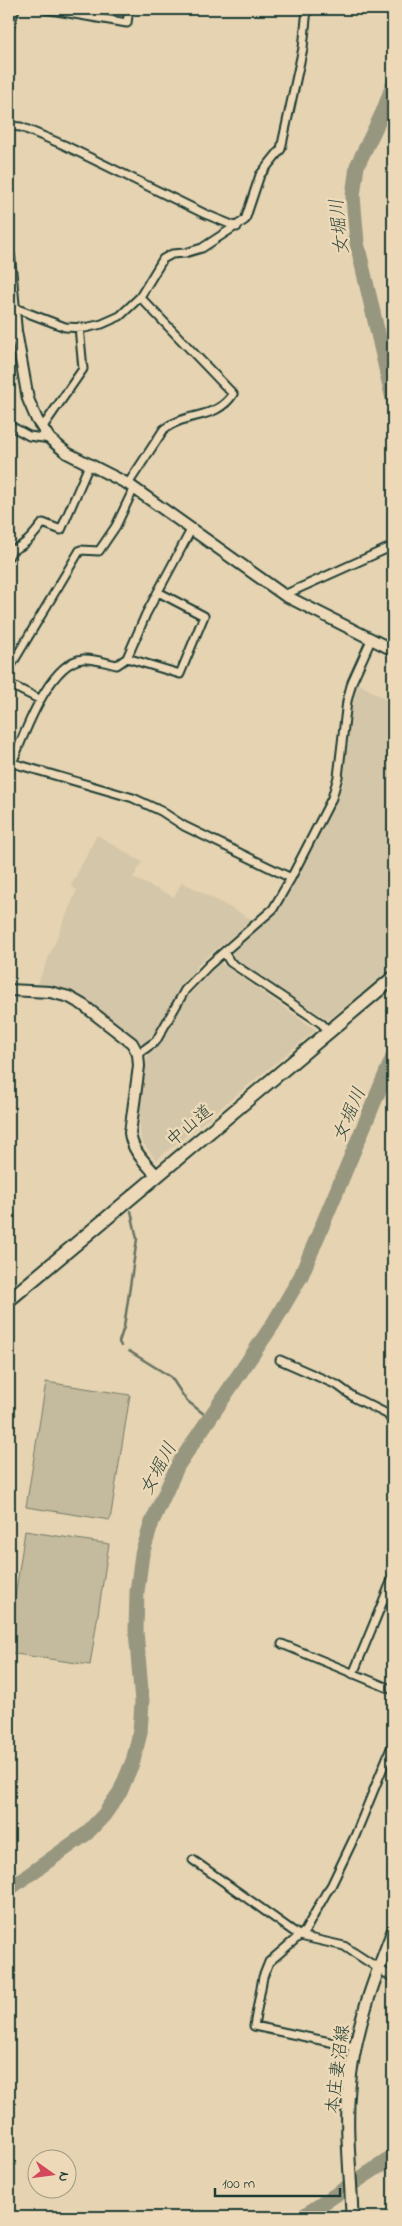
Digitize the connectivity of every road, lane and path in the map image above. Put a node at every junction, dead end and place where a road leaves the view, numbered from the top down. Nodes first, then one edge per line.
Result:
1 (15, 9) edge
2 (45, 9) edge
3 (129, 9) edge
4 (308, 9) edge
5 (9, 29) edge
6 (9, 126) edge
7 (237, 227) junction
8 (9, 256) edge
9 (140, 297) junction
10 (11, 307) edge
11 (79, 327) junction
12 (16, 331) junction
13 (9, 340) edge
14 (9, 425) edge
15 (42, 428) junction
16 (50, 438) junction
17 (90, 463) junction
18 (131, 486) junction
19 (191, 530) junction
20 (393, 546) edge
21 (9, 556) edge
22 (158, 592) junction
23 (284, 595) junction
24 (370, 640) junction
25 (393, 650) edge
26 (127, 658) junction
27 (9, 669) edge
28 (9, 684) edge
29 (39, 699) junction
30 (10, 763) edge
31 (291, 878) junction
32 (224, 952) junction
33 (393, 978) edge
34 (9, 990) edge
35 (330, 1032) junction
36 (138, 1054) junction
37 (157, 1176) junction
38 (9, 1300) edge
39 (280, 1360) dead end
40 (393, 1422) edge
41 (393, 1577) edge
42 (282, 1644) dead end
43 (353, 1674) junction
44 (393, 1690) edge
45 (393, 1743) edge
46 (193, 1860) dead end
47 (393, 1931) edge
48 (300, 1936) junction
49 (378, 1968) junction
50 (393, 1978) edge
51 (354, 2047) junction
52 (352, 2216) edge

1 - 5 street
2 - 3 street
4 - 7 street
6 - 7 street
7 - 9 street
8 - 10 street
9 - 11 street
9 - 18 street
10 - 11 street
10 - 12 street
11 - 15 street
12 - 13 street
12 - 15 street
14 - 16 street
15 - 16 street
16 - 17 street
17 - 18 street
17 - 21 street
18 - 19 street
18 - 27 street
19 - 22 street
19 - 23 street
20 - 23 street
22 - 26 street
22 - 26 street
23 - 24 street
24 - 25 street
24 - 31 street
26 - 29 street
28 - 29 street
29 - 30 street
30 - 31 street
31 - 32 street
32 - 35 street
32 - 36 street
33 - 35 highway, 中山道
34 - 36 street
35 - 37 highway, 中山道
36 - 37 street
37 - 38 highway, 中山道
39 - 40 street
41 - 43 street
42 - 43 street
43 - 44 street
45 - 48 street
46 - 48 street
47 - 49 main road, 本庄妻沼線
48 - 49 street
48 - 51 street
49 - 50 street
49 - 51 main road, 本庄妻沼線
51 - 52 main road, 本庄妻沼線

